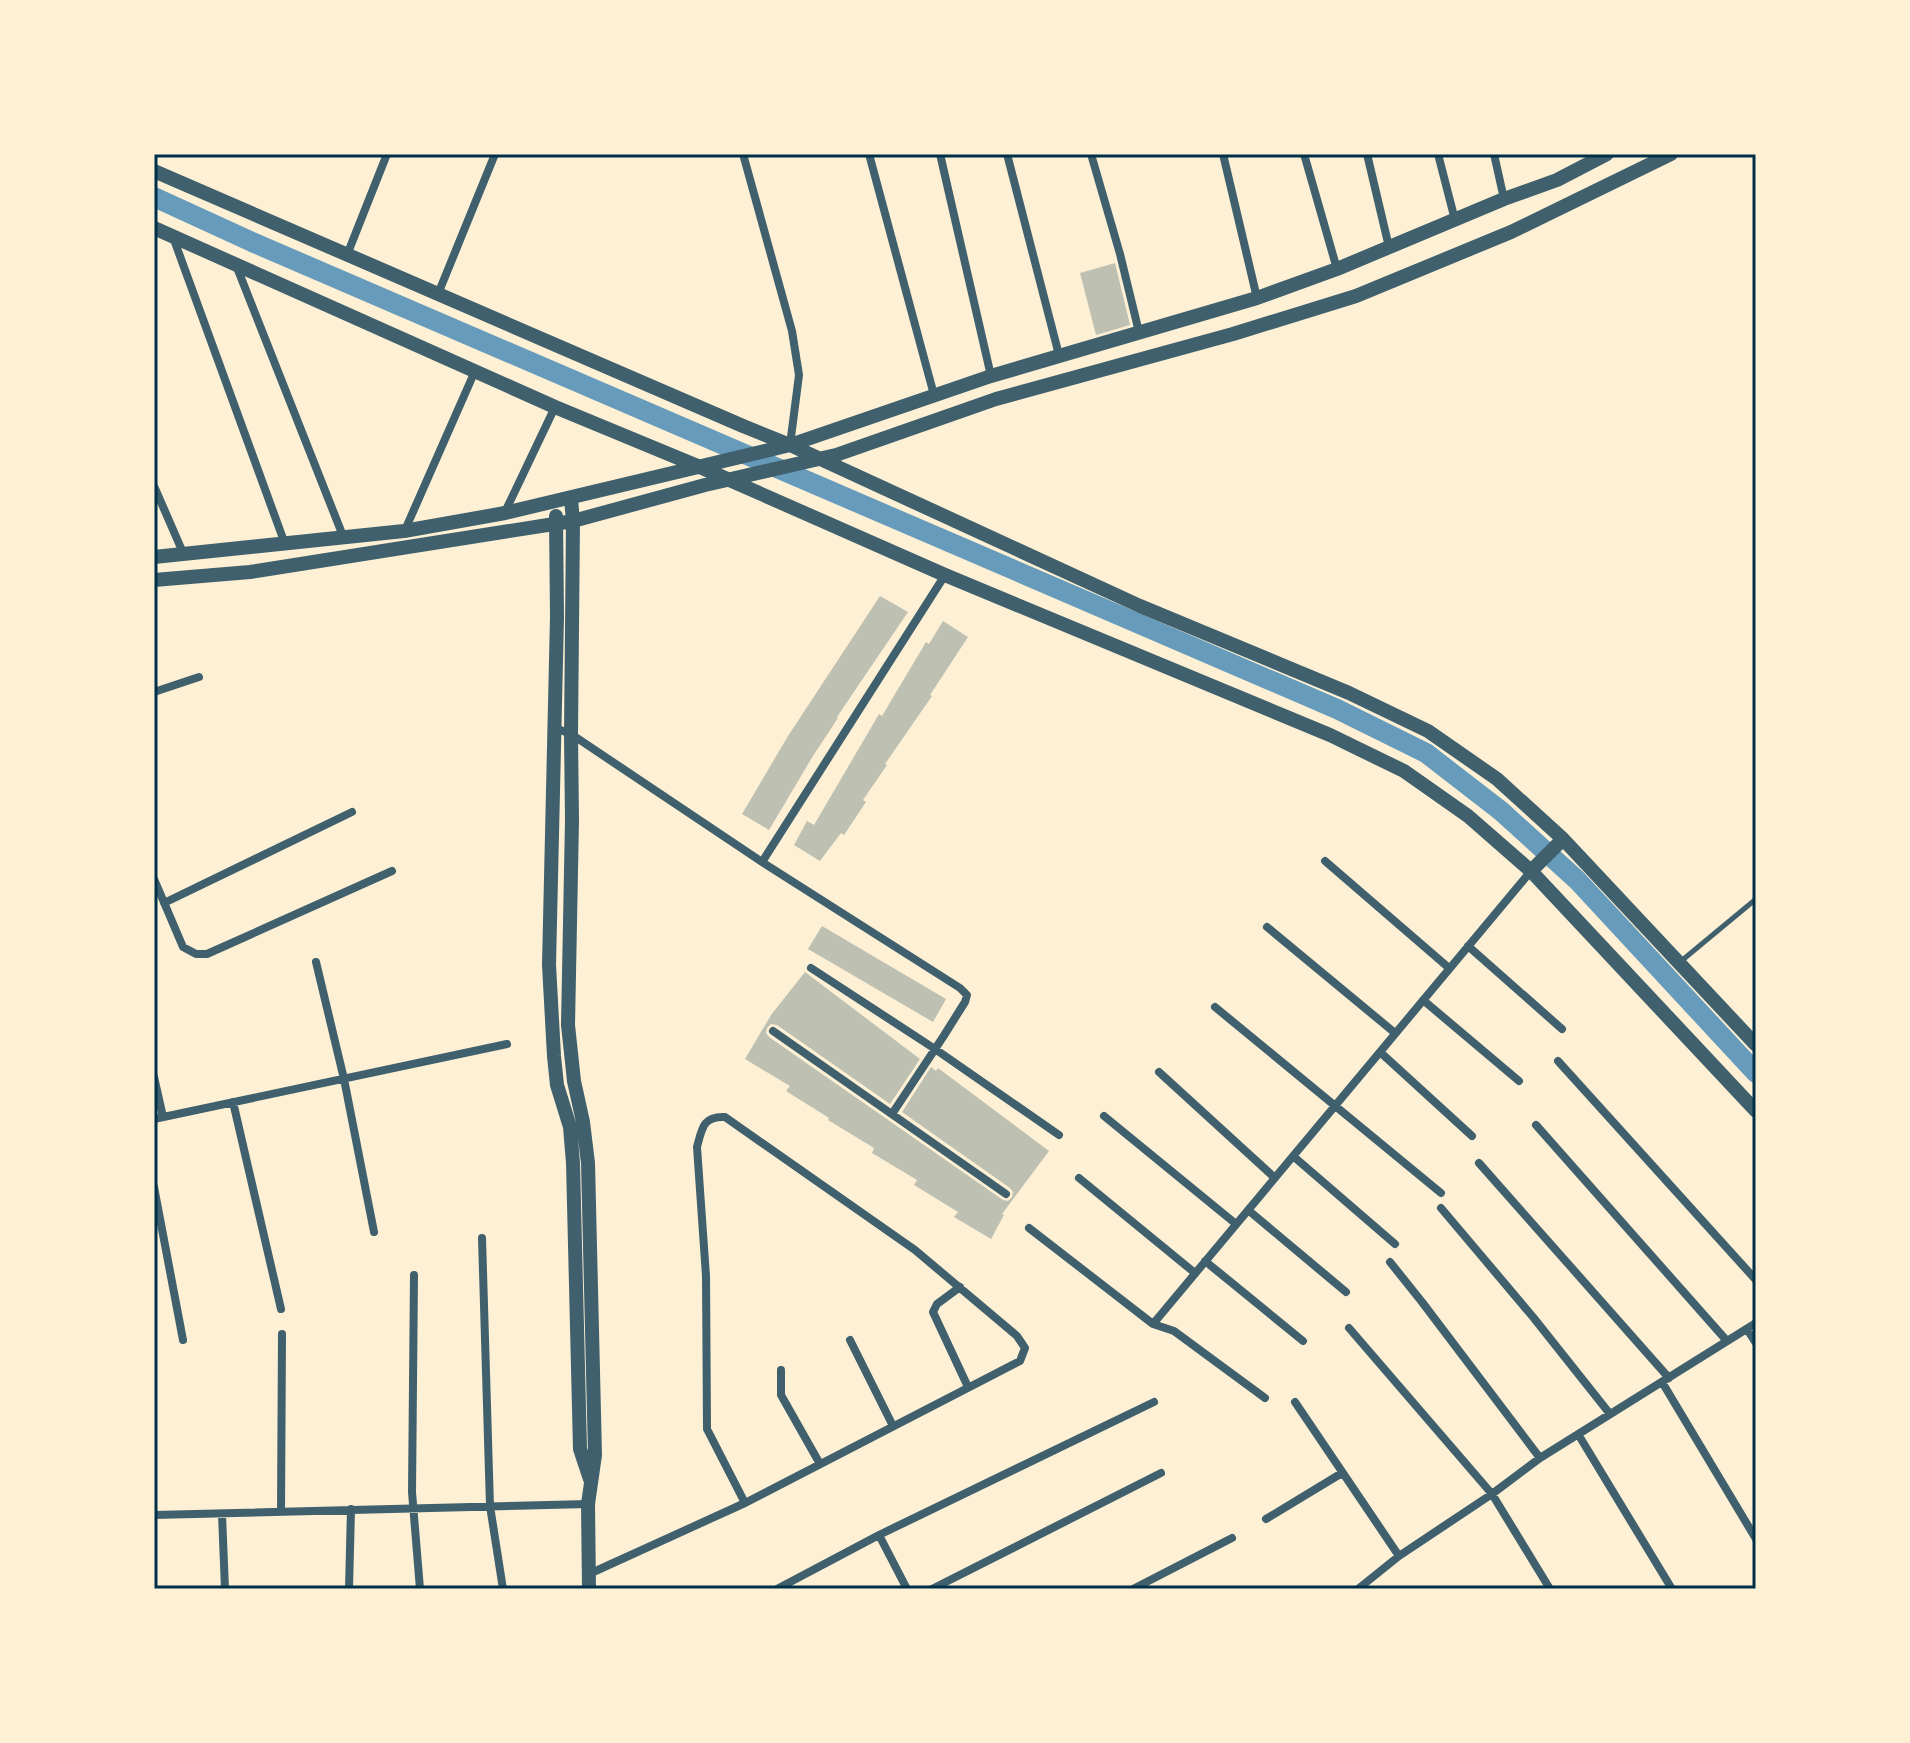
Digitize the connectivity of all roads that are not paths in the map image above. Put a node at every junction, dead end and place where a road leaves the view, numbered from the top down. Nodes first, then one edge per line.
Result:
1 (387, 154) edge
2 (495, 154) edge
3 (743, 154) edge
4 (869, 154) edge
5 (940, 154) edge
6 (1007, 154) edge
7 (1091, 154) edge
8 (1223, 154) edge
9 (1304, 154) edge
10 (1367, 154) edge
11 (1438, 154) edge
12 (1494, 154) edge
13 (1606, 154) edge
14 (1671, 154) edge
15 (154, 171) edge
16 (1504, 199) junction
17 (1455, 221) junction
18 (154, 228) edge
19 (173, 237) junction
20 (1389, 247) junction
21 (347, 255) junction
22 (236, 265) junction
23 (1337, 269) junction
24 (438, 294) junction
25 (1257, 298) junction
26 (1139, 332) junction
27 (1059, 355) junction
28 (475, 371) junction
29 (991, 376) junction
30 (934, 395) junction
31 (555, 407) junction
32 (790, 445) junction
33 (820, 458) junction
34 (700, 467) junction
35 (728, 479) junction
36 (154, 486) edge
37 (564, 500) junction
38 (505, 513) junction
39 (573, 521) junction
40 (556, 523) junction
41 (404, 531) junction
42 (343, 536) junction
43 (285, 544) junction
44 (184, 555) junction
45 (154, 557) edge
46 (945, 575) junction
47 (154, 580) edge
48 (199, 677) dead end
49 (154, 692) edge
50 (555, 728) junction
51 (571, 734) junction
52 (352, 812) dead end
53 (1563, 840) junction
54 (1325, 861) dead end
55 (762, 862) junction
56 (392, 871) dead end
57 (1531, 871) junction
58 (154, 879) edge
59 (1756, 899) edge
60 (164, 903) junction
61 (1267, 927) dead end
62 (1468, 946) junction
63 (316, 962) dead end
64 (1679, 963) junction
65 (811, 968) dead end
66 (1449, 968) junction
67 (1423, 1000) junction
68 (1215, 1007) dead end
69 (1562, 1029) dead end
70 (773, 1031) dead end
71 (1395, 1033) junction
72 (507, 1044) dead end
73 (1756, 1045) edge
74 (935, 1049) junction
75 (1380, 1052) junction
76 (1558, 1061) dead end
77 (1159, 1072) dead end
78 (154, 1077) edge
79 (344, 1079) junction
80 (1519, 1081) dead end
81 (233, 1102) junction
82 (1335, 1106) junction
83 (1756, 1111) edge
84 (892, 1114) junction
85 (575, 1116) junction
86 (1104, 1116) dead end
87 (158, 1118) edge
88 (1536, 1125) dead end
89 (1059, 1135) dead end
90 (1472, 1136) dead end
91 (1293, 1156) junction
92 (1479, 1163) dead end
93 (1079, 1178) dead end
94 (1275, 1178) junction
95 (154, 1187) edge
96 (1441, 1193) dead end
97 (1006, 1194) dead end
98 (1441, 1208) dead end
99 (1248, 1210) junction
100 (1236, 1224) junction
101 (1029, 1228) dead end
102 (374, 1232) dead end
103 (482, 1238) dead end
104 (1395, 1244) dead end
105 (1205, 1261) junction
106 (1390, 1262) dead end
107 (1195, 1273) junction
108 (414, 1275) dead end
109 (1756, 1280) edge
110 (960, 1287) junction
111 (1346, 1292) dead end
112 (281, 1309) dead end
113 (1153, 1324) junction
114 (1752, 1326) edge
115 (1349, 1328) dead end
116 (282, 1334) dead end
117 (183, 1340) dead end
118 (850, 1340) dead end
119 (1303, 1341) dead end
120 (1727, 1341) junction
121 (1756, 1343) edge
122 (781, 1370) dead end
123 (1666, 1380) junction
124 (968, 1387) junction
125 (1265, 1398) dead end
126 (1154, 1402) dead end
127 (1295, 1402) dead end
128 (1610, 1414) junction
129 (893, 1426) junction
130 (1578, 1434) junction
131 (1540, 1458) junction
132 (820, 1464) junction
133 (1161, 1473) dead end
134 (1342, 1473) junction
135 (1492, 1494) junction
136 (745, 1503) junction
137 (588, 1504) junction
138 (490, 1506) junction
139 (413, 1508) junction
140 (351, 1509) junction
141 (281, 1512) junction
142 (222, 1514) junction
143 (154, 1515) edge
144 (1266, 1519) dead end
145 (879, 1535) junction
146 (1232, 1538) dead end
147 (1756, 1539) edge
148 (1399, 1556) junction
149 (589, 1582) edge
150 (225, 1589) edge
151 (349, 1589) edge
152 (420, 1589) edge
153 (503, 1589) edge
154 (777, 1589) edge
155 (907, 1589) edge
156 (932, 1589) edge
157 (1133, 1589) edge
158 (1358, 1589) edge
159 (1550, 1589) edge
160 (1672, 1589) edge

1 - 21 street
2 - 24 street
3 - 32 street
4 - 30 street
5 - 29 street
6 - 27 street
7 - 26 street
8 - 25 street
9 - 23 street
10 - 20 street
11 - 17 street
12 - 16 street
13 - 16 street
14 - 33 street
15 - 21 street
16 - 17 street
17 - 20 street
18 - 19 street
19 - 22 street
19 - 43 street
20 - 23 street
21 - 24 street
22 - 28 street
22 - 42 street
23 - 25 street
24 - 32 street
25 - 26 street
26 - 27 street
27 - 29 street
28 - 31 street
28 - 41 street
29 - 30 street
30 - 32 street
31 - 34 street
31 - 38 street
32 - 33 street
32 - 34 street
33 - 35 street
33 - 53 street
34 - 35 street
34 - 37 street
35 - 39 street
35 - 46 street
36 - 44 street
37 - 38 street
37 - 39 street
37 - 40 street
38 - 41 street
39 - 40 street
39 - 51 street
40 - 47 street
40 - 50 street
41 - 42 street
42 - 43 street
43 - 44 street
44 - 45 street
46 - 55 street
46 - 57 street
48 - 49 street
50 - 51 street
50 - 85 street
51 - 55 street
51 - 85 street
52 - 60 street
53 - 57 street
53 - 64 street
54 - 66 street
55 - 74 street
56 - 60 street
57 - 62 street
57 - 83 street
58 - 60 street
59 - 64 lane
61 - 71 street
62 - 66 street
62 - 69 street
63 - 79 street
64 - 73 street
65 - 74 street
66 - 67 street
67 - 71 street
67 - 80 street
68 - 82 street
70 - 84 street
71 - 75 street
72 - 79 street
74 - 84 street
74 - 89 street
75 - 82 street
75 - 90 street
76 - 109 street
77 - 94 street
78 - 87 street
79 - 81 street
79 - 102 street
81 - 87 street
81 - 112 street
82 - 91 street
82 - 96 street
84 - 97 street
85 - 137 street
86 - 100 street
88 - 120 street
91 - 94 street
91 - 104 street
92 - 123 street
93 - 107 street
94 - 99 street
95 - 117 street
98 - 128 street
99 - 100 street
99 - 111 street
100 - 105 street
101 - 113 street
103 - 138 street
105 - 107 street
105 - 119 street
106 - 131 street
107 - 113 street
108 - 139 street
110 - 124 street
110 - 124 street
110 - 136 street
113 - 125 street
114 - 120 street
114 - 121 street
115 - 135 street
116 - 141 street
118 - 129 street
120 - 123 street
122 - 132 street
123 - 128 street
123 - 147 street
124 - 129 street
126 - 145 street
127 - 134 street
128 - 130 street
129 - 132 street
130 - 131 street
130 - 160 street
131 - 135 street
132 - 136 street
133 - 156 street
134 - 144 street
134 - 148 street
135 - 148 street
135 - 159 street
136 - 149 street
137 - 138 street
137 - 149 street
138 - 139 street
138 - 153 street
139 - 140 street
139 - 152 street
140 - 141 street
140 - 151 street
141 - 142 street
142 - 143 street
142 - 150 street
145 - 154 street
145 - 155 street
146 - 157 street
148 - 158 street

